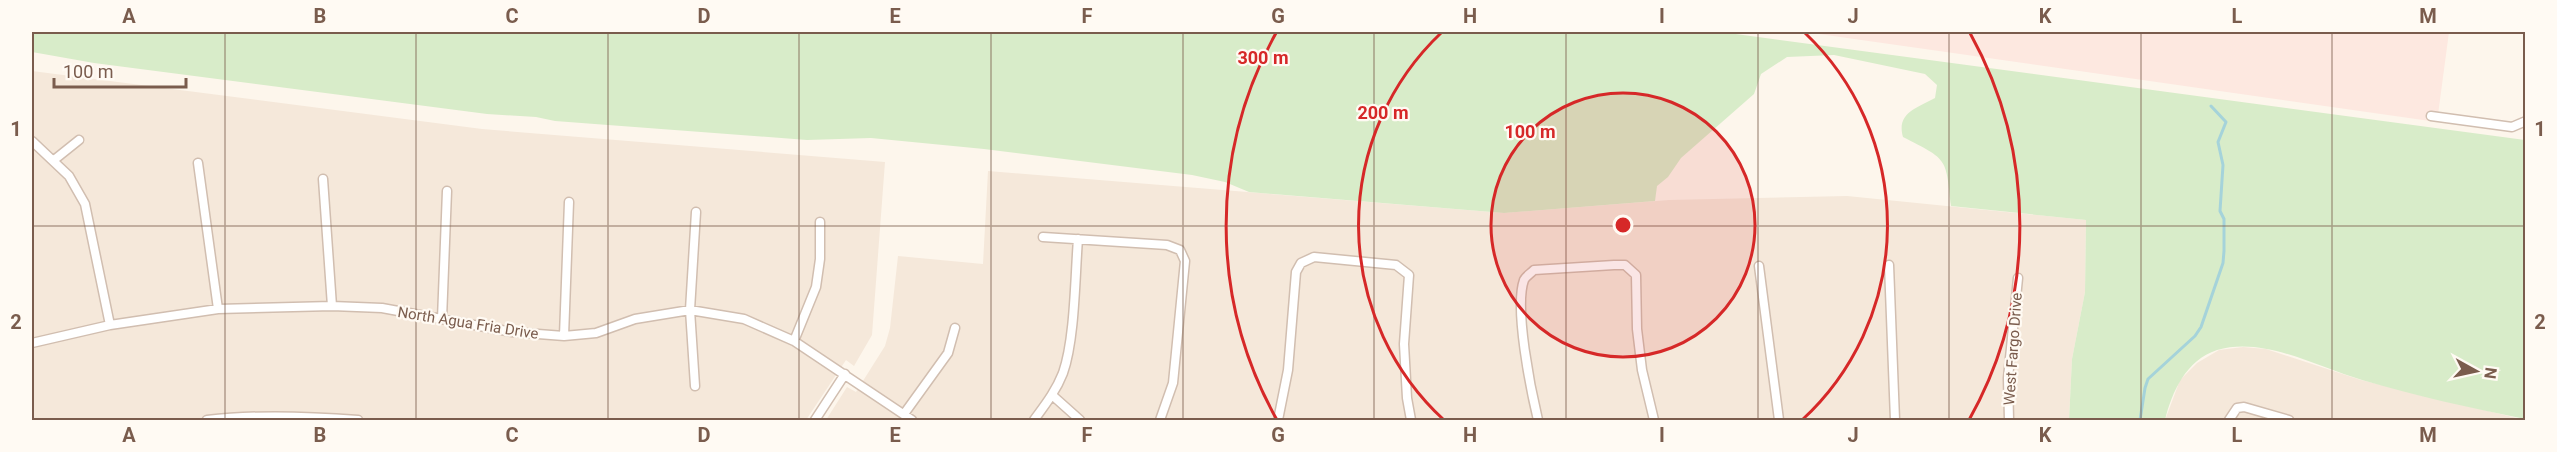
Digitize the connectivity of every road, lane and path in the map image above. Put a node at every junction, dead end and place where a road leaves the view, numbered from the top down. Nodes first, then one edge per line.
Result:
1 (2432, 116) dead end
2 (2526, 121) edge
3 (79, 140) dead end
4 (32, 141) edge
5 (54, 160) junction
6 (198, 163) dead end
7 (323, 179) dead end
8 (447, 191) dead end
9 (569, 202) dead end
10 (696, 212) dead end
11 (820, 222) dead end
12 (1043, 237) dead end
13 (1078, 239) junction
14 (1889, 265) dead end
15 (1759, 267) dead end
16 (2018, 278) dead end
17 (332, 306) junction
18 (218, 309) junction
19 (690, 310) junction
20 (442, 319) junction
21 (110, 325) junction
22 (955, 328) dead end
23 (564, 336) junction
24 (794, 341) junction
25 (32, 343) edge
26 (845, 374) junction
27 (695, 386) dead end
28 (1052, 395) junction
29 (904, 414) junction
30 (207, 420) edge
31 (357, 420) edge
32 (815, 420) edge
33 (912, 420) edge
34 (1034, 420) edge
35 (1080, 420) edge
36 (1160, 420) edge
37 (1278, 420) edge
38 (1411, 420) edge
39 (1538, 420) edge
40 (1654, 420) edge
41 (1779, 420) edge
42 (1895, 420) edge
43 (2009, 420) edge
44 (2229, 420) edge
45 (2289, 420) edge

1 - 2 street
3 - 5 street
4 - 5 street
5 - 21 street
6 - 18 street
7 - 17 street
8 - 20 street
9 - 23 street
10 - 19 street
11 - 24 street
12 - 13 street
13 - 28 street
13 - 36 street
14 - 42 street
15 - 41 street
16 - 43 street, West Fargo Drive
17 - 18 street, North Agua Fria Drive
17 - 20 street, North Agua Fria Drive
18 - 21 street, North Agua Fria Drive
19 - 23 street, North Agua Fria Drive
19 - 24 street, North Agua Fria Drive
19 - 27 street
20 - 23 street, North Agua Fria Drive
21 - 25 street, North Agua Fria Drive
22 - 29 street
24 - 26 street, North Agua Fria Drive
26 - 29 street, North Agua Fria Drive
26 - 32 street
28 - 34 street
28 - 35 street
29 - 33 street, North Agua Fria Drive
30 - 31 street
37 - 38 street
39 - 40 street
44 - 45 street

